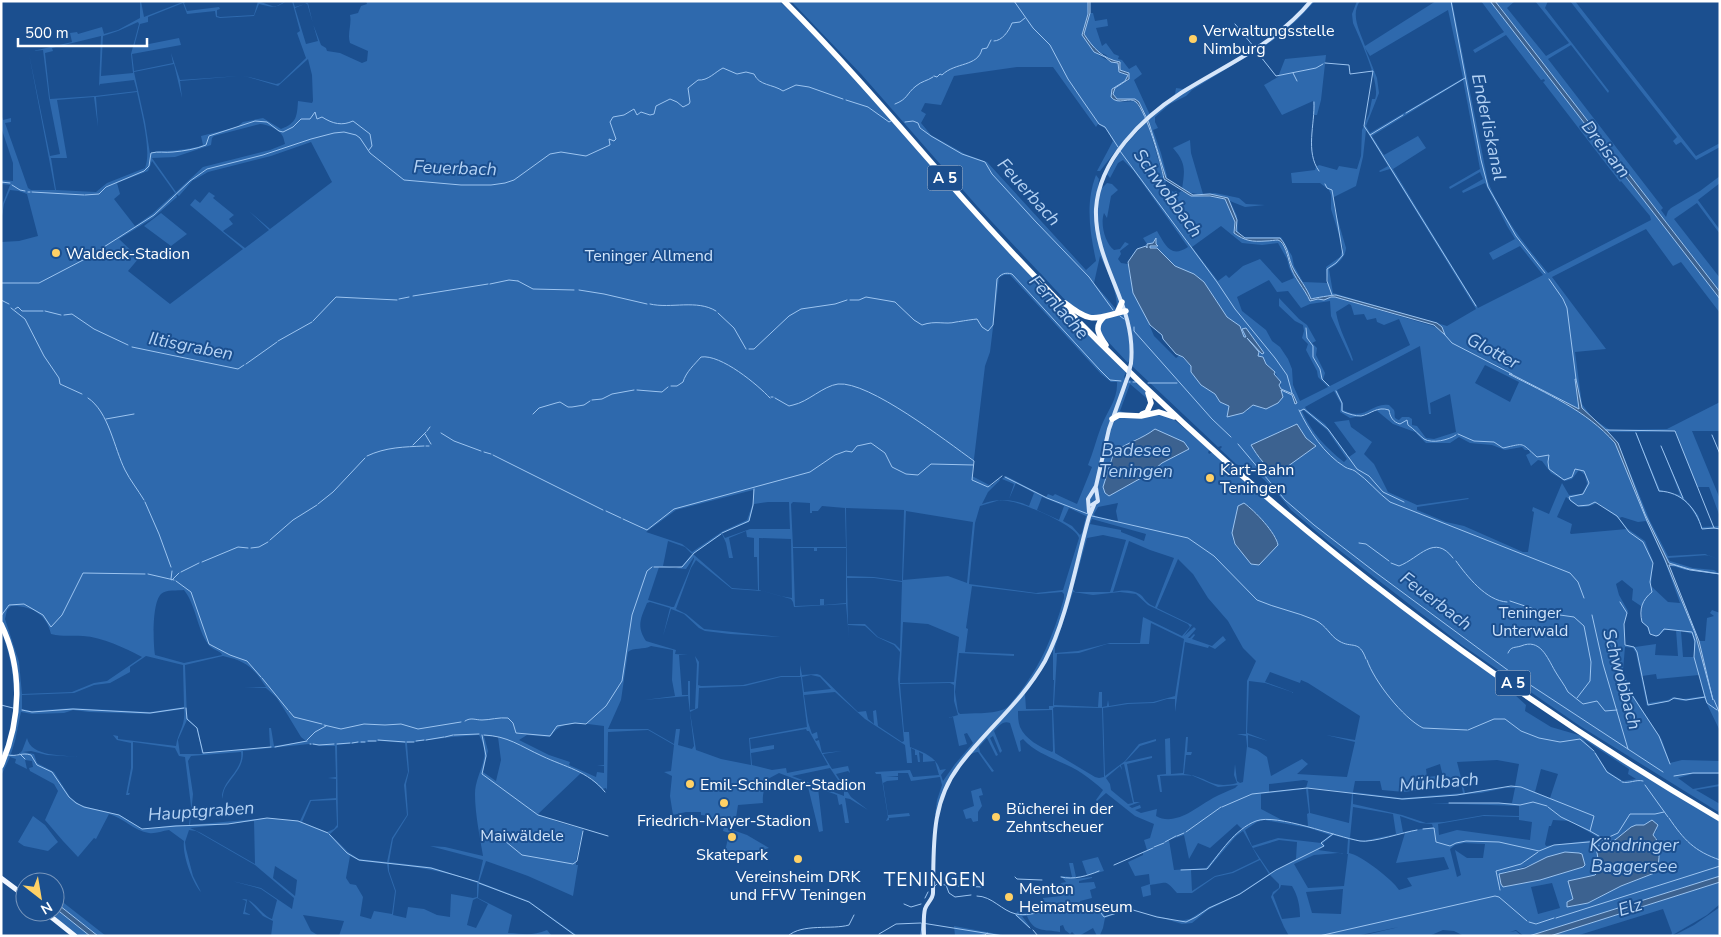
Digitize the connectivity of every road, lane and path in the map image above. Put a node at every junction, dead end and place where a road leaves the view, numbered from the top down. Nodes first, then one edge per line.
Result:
1 (784, 1) edge
2 (788, 1) edge
3 (1311, 1) edge
4 (1065, 303) junction
5 (1122, 309) junction
6 (1104, 317) junction
7 (1106, 345) junction
8 (1146, 388) junction
9 (1119, 414) junction
10 (1138, 416) junction
11 (1112, 419) joint
12 (1180, 420) junction
13 (1096, 486) junction
14 (1091, 495) junction
15 (1097, 497) junction
16 (1089, 503) junction
17 (1094, 505) junction
18 (1089, 515) junction
19 (1, 624) edge
20 (1, 766) edge
21 (1720, 815) edge
22 (1720, 819) edge
23 (1, 878) edge
24 (15, 888) edge
25 (58, 922) edge
26 (75, 936) edge
27 (924, 936) edge

1 - 8 highway, A 5
2 - 4 highway, A 5
3 - 5 main road
4 - 6 highway, A 5
4 - 7 highway, A 5
5 - 6 highway
5 - 9 main road, bridge
6 - 7 highway
7 - 21 highway, A 5
8 - 10 highway
8 - 12 highway, A 5
9 - 10 highway
9 - 11 highway
10 - 12 highway, A 5
11 - 13 main road
12 - 22 highway, A 5
13 - 14 main road
13 - 15 main road
14 - 15 main road
14 - 16 main road
15 - 17 main road
16 - 17 main road
16 - 18 main road
17 - 18 main road
18 - 27 main road
19 - 20 highway
23 - 24 main road
25 - 26 main road

